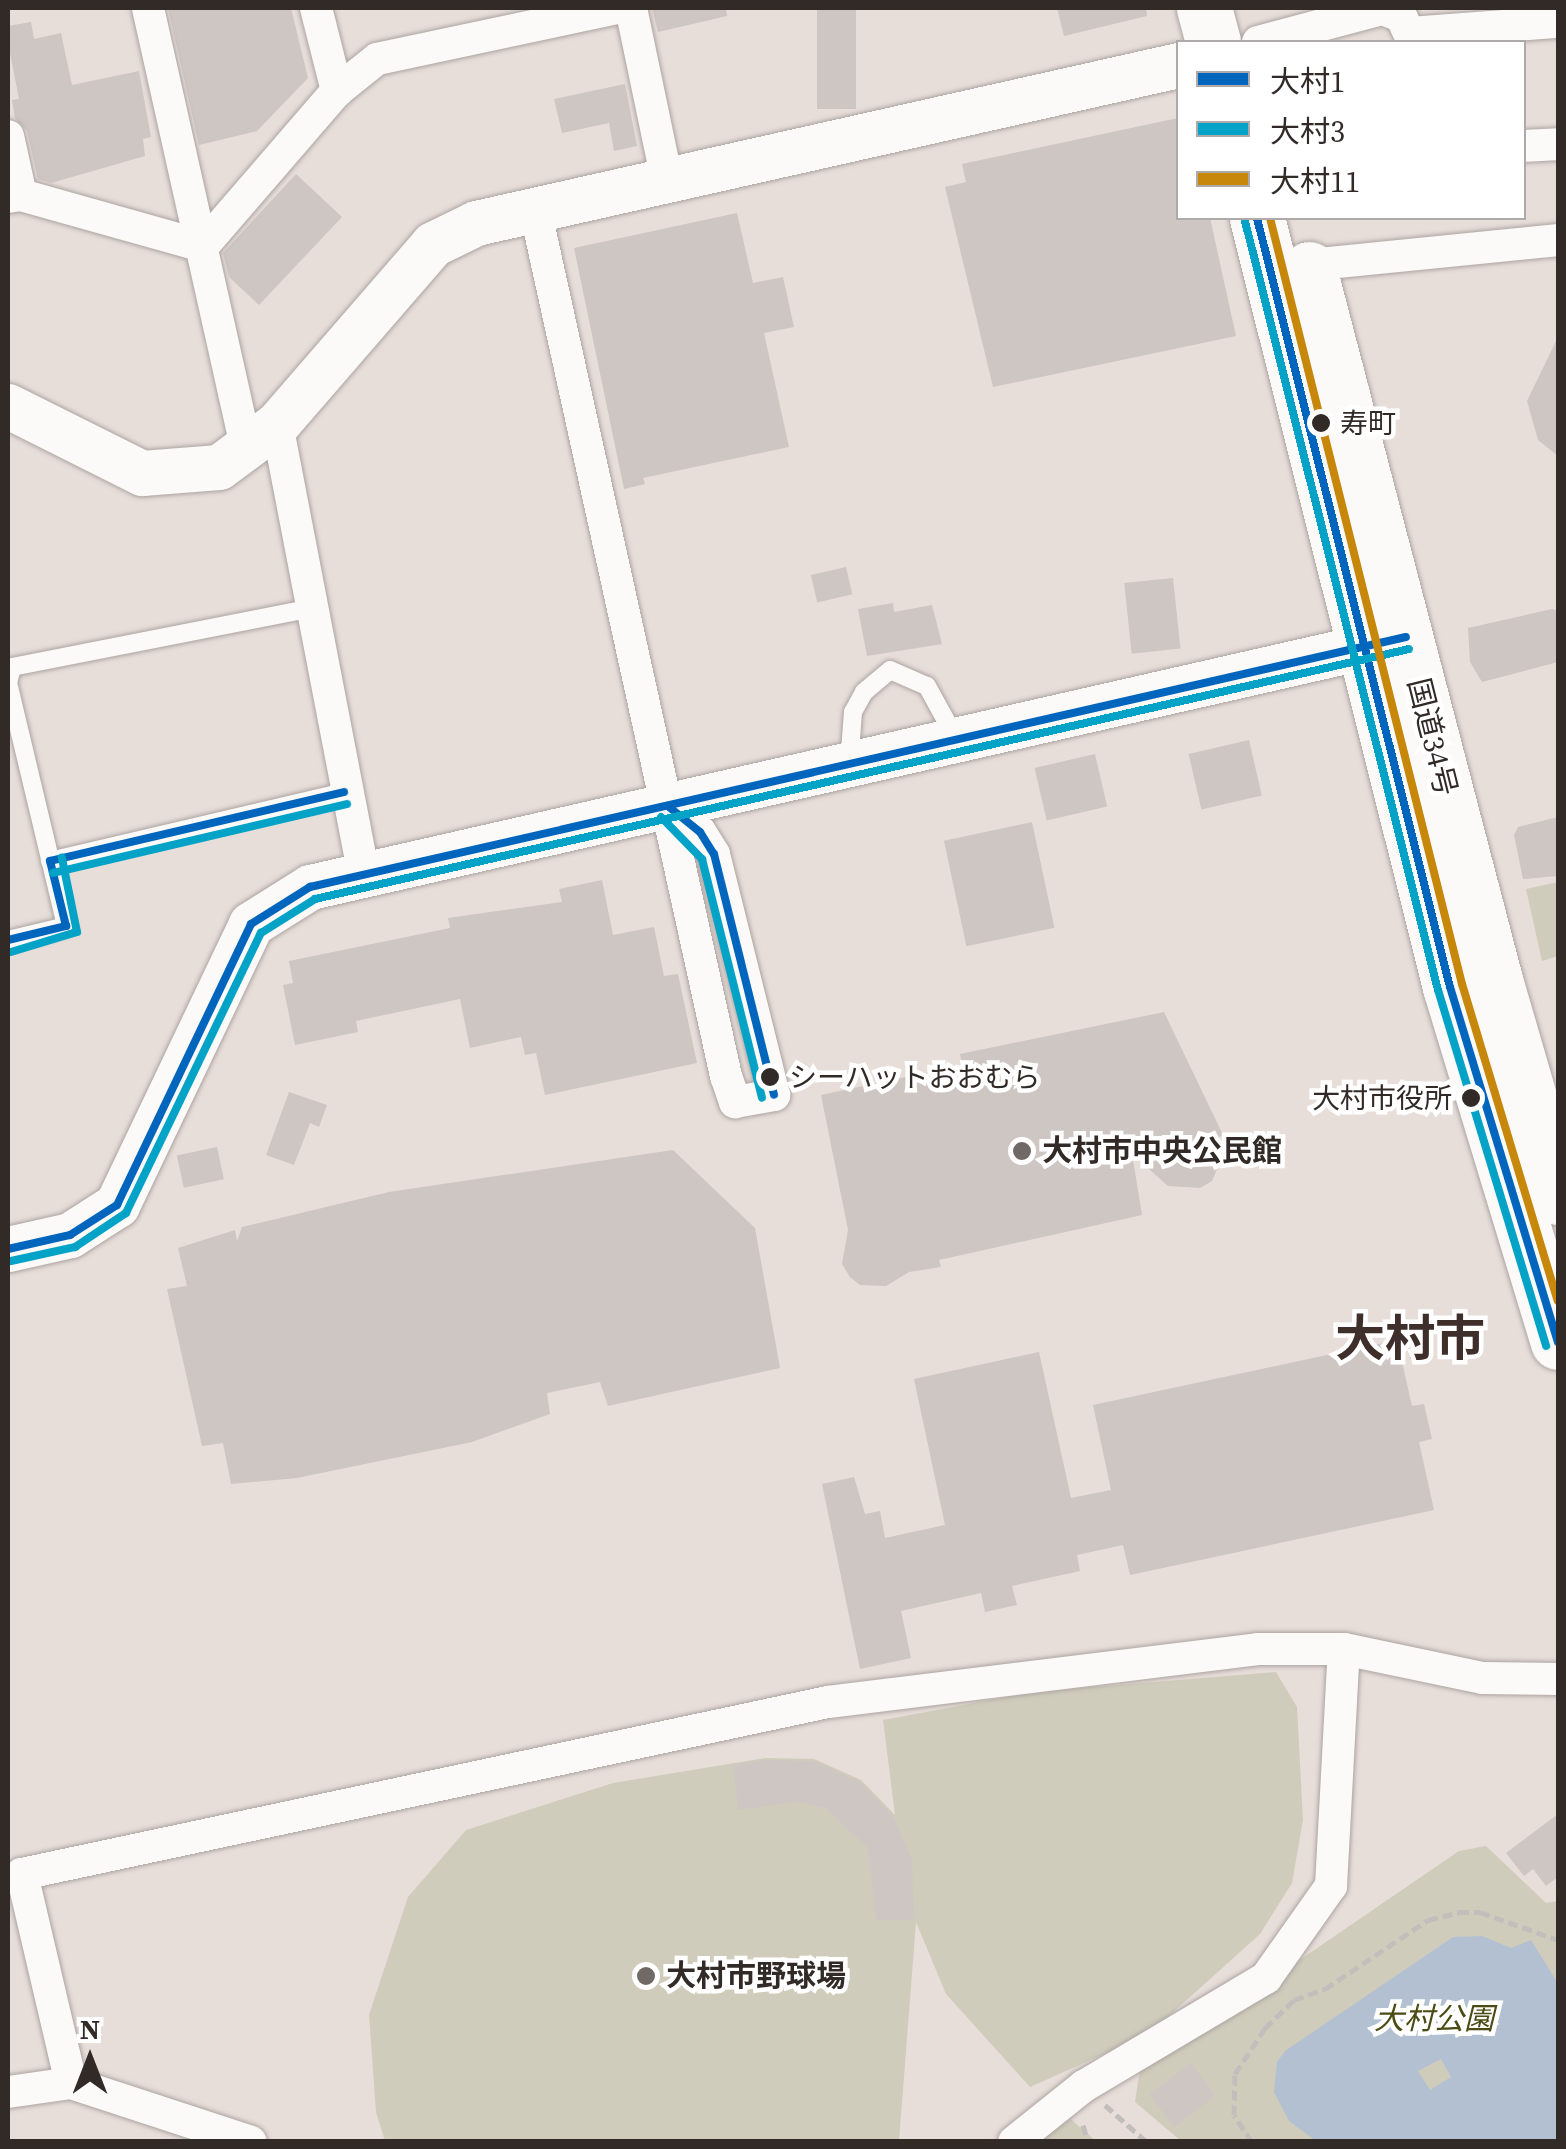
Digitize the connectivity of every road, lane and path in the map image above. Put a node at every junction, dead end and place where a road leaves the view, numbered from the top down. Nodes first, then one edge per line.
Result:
1 (148, 8) edge
2 (316, 8) edge
3 (617, 8) edge
4 (630, 8) edge
5 (1204, 8) edge
6 (1242, 8) edge
7 (1558, 22) edge
8 (1411, 38) edge
9 (1212, 40) edge
10 (1250, 40) edge
11 (1266, 40) edge
12 (1176, 65) edge
13 (336, 91) junction
14 (8, 136) edge
15 (1558, 145) edge
16 (1526, 146) edge
17 (667, 180) junction
18 (14, 196) edge
19 (534, 209) junction
20 (1258, 220) edge
21 (1558, 240) edge
22 (1302, 241) edge
23 (203, 246) junction
24 (8, 406) edge
25 (262, 437) junction
26 (313, 608) junction
27 (1386, 641) junction
28 (956, 740) junction
29 (848, 765) junction
30 (344, 792) junction
31 (669, 807) junction
32 (50, 861) junction
33 (364, 874) junction
34 (8, 940) edge
35 (1549, 1141) edge
36 (1558, 1198) edge
37 (8, 1249) edge
38 (1558, 1342) edge
39 (1344, 1649) junction
40 (1558, 1679) edge
41 (15, 1875) edge
42 (1558, 1940) edge
43 (71, 2082) junction
44 (1084, 2086) junction
45 (8, 2092) edge
46 (1014, 2141) edge
47 (252, 2142) edge
48 (1147, 2142) edge
49 (1252, 2142) edge

1 - 23 street
2 - 13 street
3 - 13 street
4 - 17 street
5 - 9 highway
6 - 10 highway
7 - 8 street
8 - 11 street
12 - 17 street
13 - 23 street
14 - 18 street
15 - 16 street
17 - 19 street
18 - 23 street
19 - 25 street
19 - 31 street
20 - 27 highway, 国道34号
21 - 22 street
22 - 27 highway, 国道34号
23 - 25 street
24 - 25 street
25 - 26 street
26 - 30 street
26 - 32 lane
27 - 28 street
27 - 35 highway, 国道34号
27 - 38 highway, 国道34号
28 - 29 street
28 - 29 lane
29 - 31 street
30 - 32 lane
30 - 33 street
31 - 31 street
31 - 33 street
32 - 34 lane
33 - 37 street
35 - 36 highway, 国道34号
39 - 40 street
39 - 41 street
39 - 44 street
41 - 43 street
42 - 49 path
43 - 45 street
43 - 47 street
44 - 46 street
44 - 48 path

